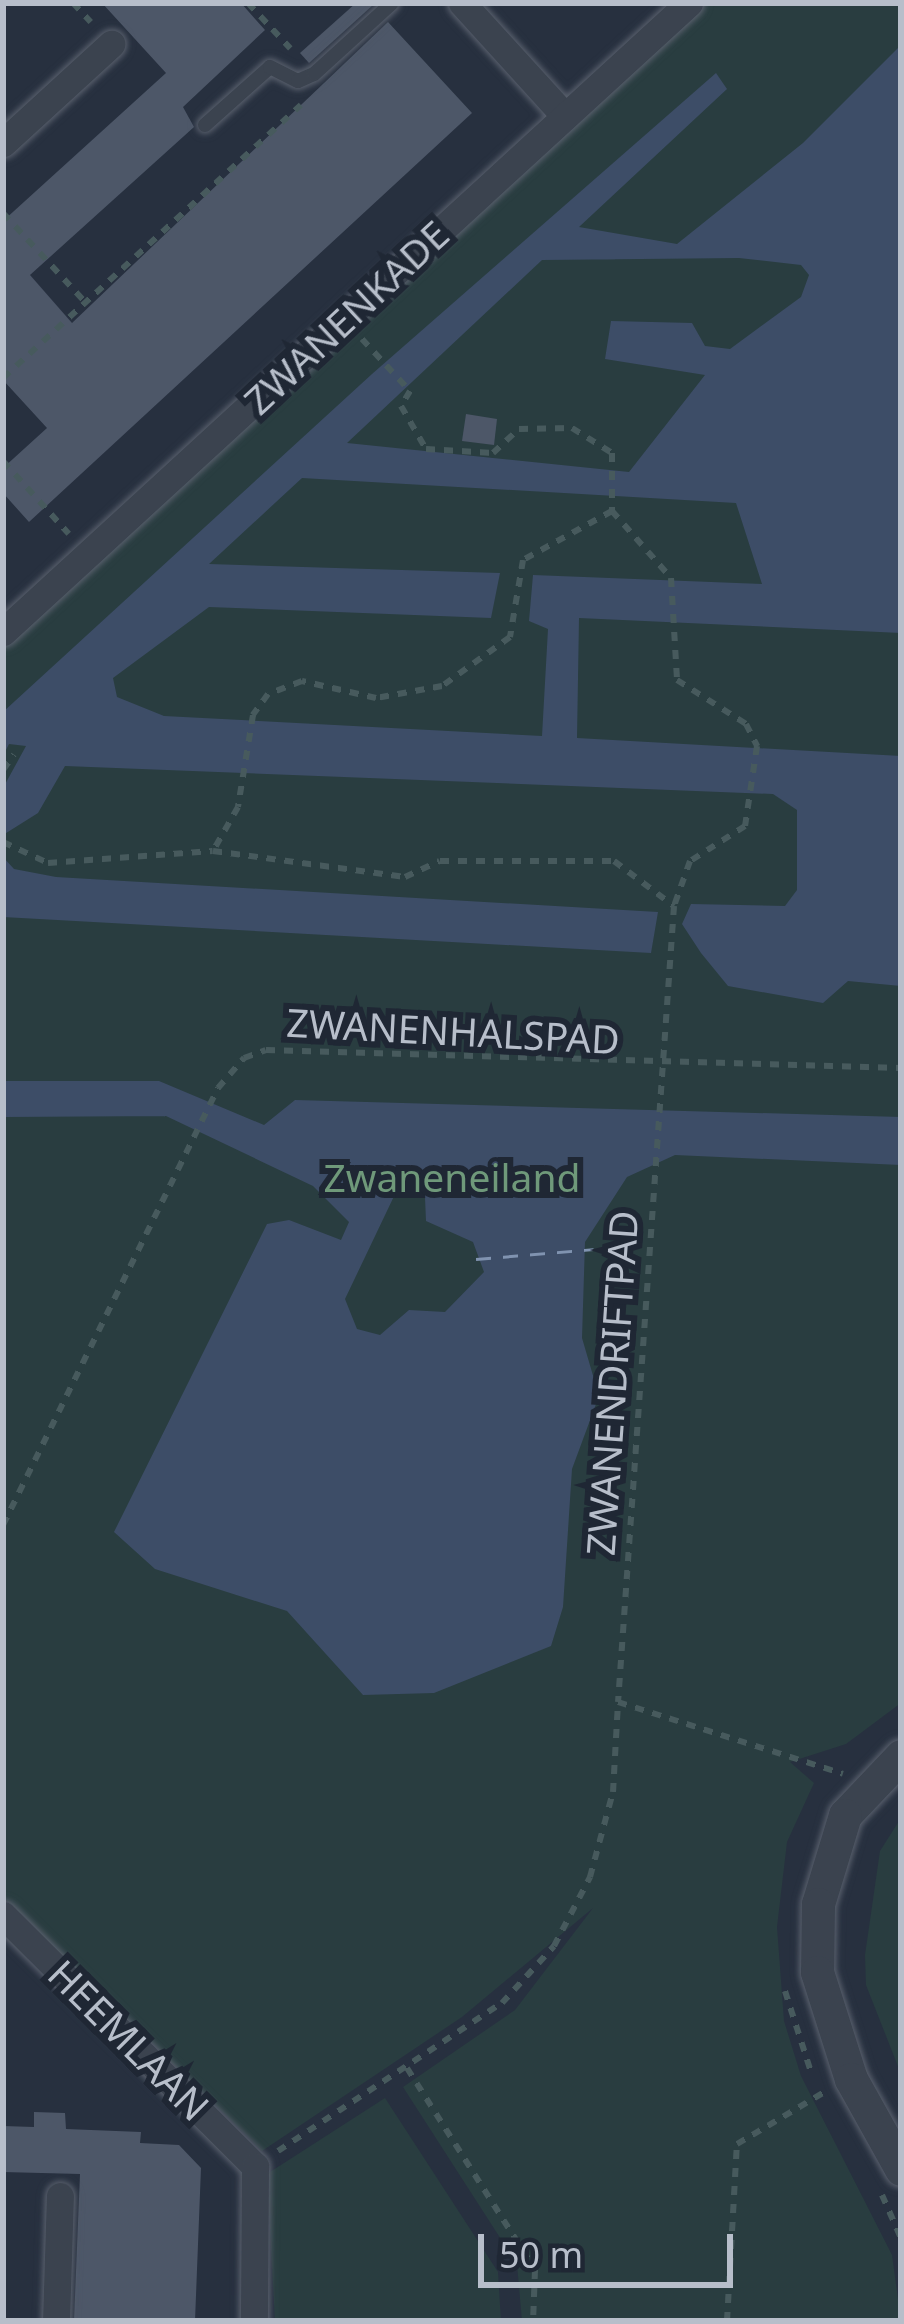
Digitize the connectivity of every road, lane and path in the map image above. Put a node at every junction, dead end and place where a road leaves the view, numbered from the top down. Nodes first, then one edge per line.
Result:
1 (248, 3) edge
2 (392, 3) edge
3 (462, 3) edge
4 (689, 3) edge
5 (110, 44) dead end
6 (314, 74) junction
7 (565, 116) junction
8 (205, 125) dead end
9 (3, 143) edge
10 (3, 213) edge
11 (86, 302) junction
12 (371, 351) dead end
13 (3, 378) edge
14 (3, 461) edge
15 (612, 511) junction
16 (88, 555) junction
17 (3, 632) edge
18 (14, 754) dead end
19 (3, 770) edge
20 (3, 842) edge
21 (213, 851) junction
22 (674, 906) junction
23 (662, 1067) junction
24 (901, 1068) edge
25 (3, 1525) edge
26 (618, 1702) junction
27 (891, 1764) edge
28 (841, 1772) dead end
29 (3, 1915) edge
30 (407, 2068) junction
31 (823, 2093) dead end
32 (255, 2166) junction
33 (901, 2169) edge
34 (60, 2196) dead end
35 (56, 2321) edge
36 (254, 2321) edge
37 (533, 2321) edge
38 (728, 2321) edge

1 - 6 path
2 - 6 lane
3 - 7 street
4 - 7 street, ZWANENKADE
5 - 9 street
6 - 8 lane
6 - 11 path
7 - 16 street, ZWANENKADE
10 - 11 path
11 - 13 path
12 - 15 path
14 - 16 path
15 - 21 path
15 - 22 path
16 - 17 street, ZWANENKADE
18 - 19 path
20 - 21 path
21 - 22 path
22 - 23 path, ZWANENDRIFTPAD
23 - 24 path, ZWANENHALSPAD
23 - 25 path, ZWANENHALSPAD
23 - 26 path, ZWANENDRIFTPAD
26 - 28 path
26 - 30 path, ZWANENDRIFTPAD
27 - 33 street
29 - 32 street, HEEMLAAN
30 - 32 path, ZWANENDRIFTPAD
30 - 37 path
31 - 38 path
32 - 36 street
34 - 35 street

